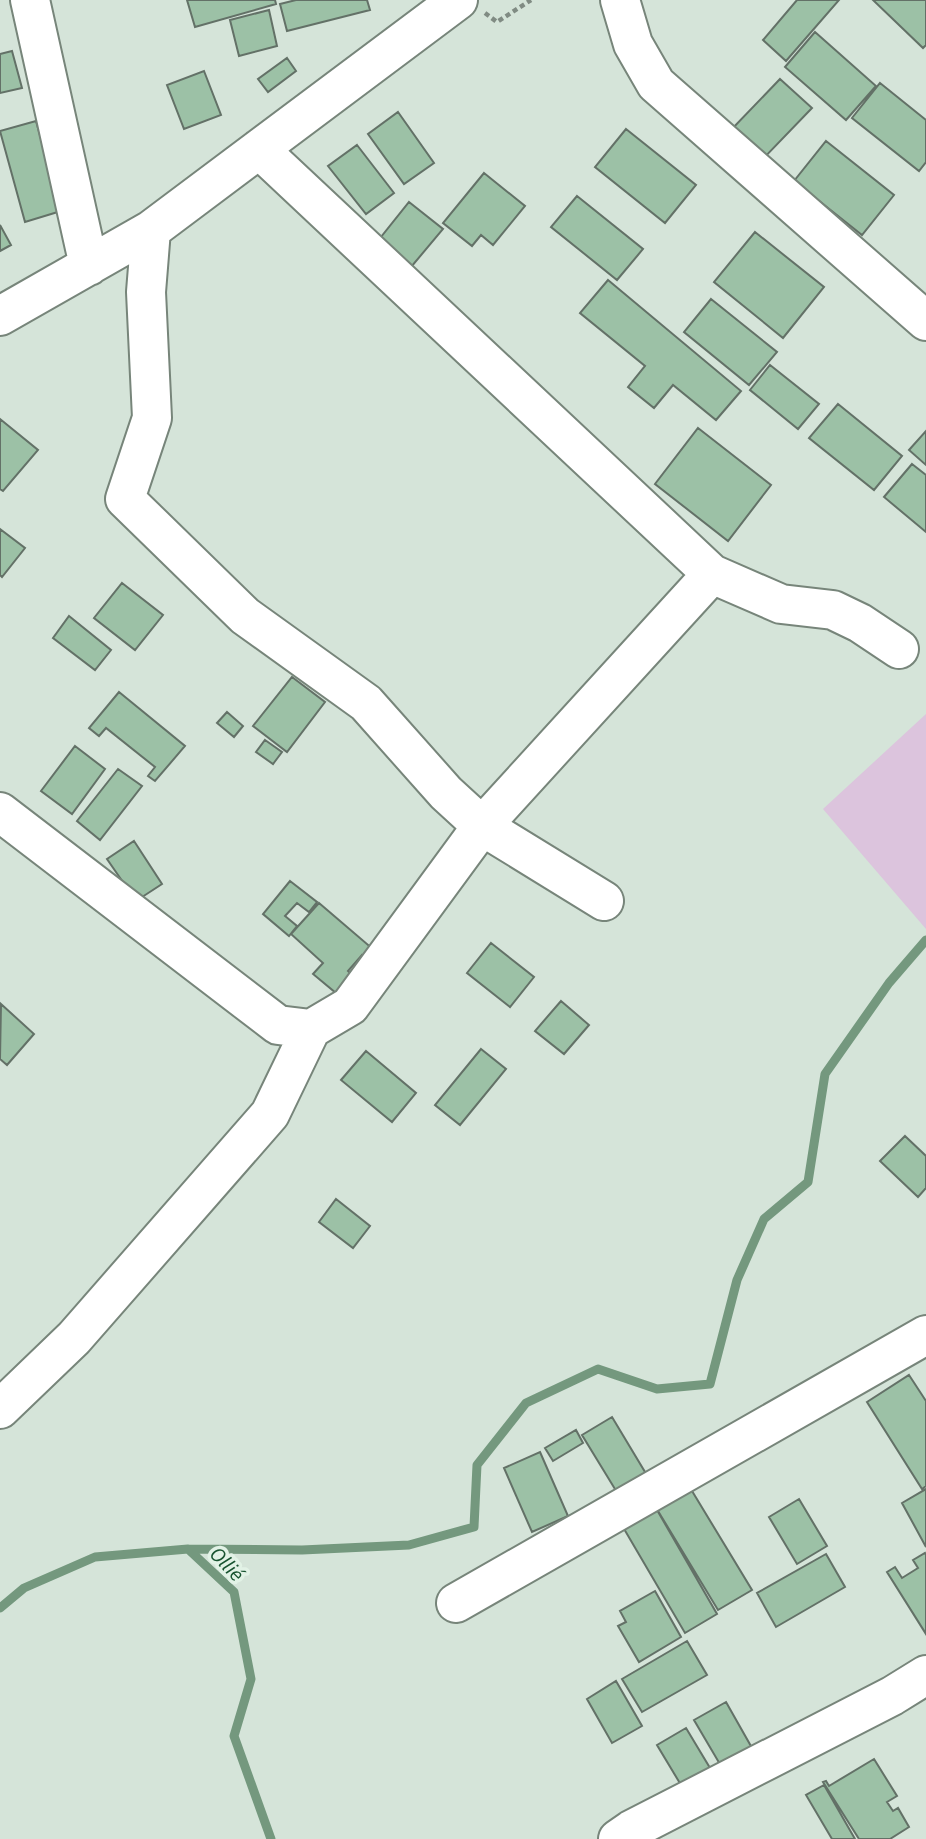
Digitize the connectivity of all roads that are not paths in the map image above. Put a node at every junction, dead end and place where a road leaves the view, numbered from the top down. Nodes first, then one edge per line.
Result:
1 (30, 0) edge
2 (620, 0) edge
3 (468, 4) edge
4 (259, 149) junction
5 (151, 230) junction
6 (89, 266) junction
7 (3, 314) edge
8 (926, 321) edge
9 (712, 573) junction
10 (899, 649) dead end
11 (0, 812) edge
12 (482, 825) junction
13 (604, 901) dead end
14 (311, 1029) junction
15 (926, 1335) edge
16 (0, 1409) edge
17 (456, 1603) dead end
18 (926, 1675) edge
19 (618, 1839) edge

1 - 6 street
2 - 8 street
3 - 4 street
4 - 5 street
4 - 9 street
5 - 6 street
5 - 12 street
6 - 7 street
9 - 10 street
9 - 12 street
11 - 14 street
12 - 13 street
12 - 14 street
14 - 16 street
15 - 17 street
18 - 19 street

